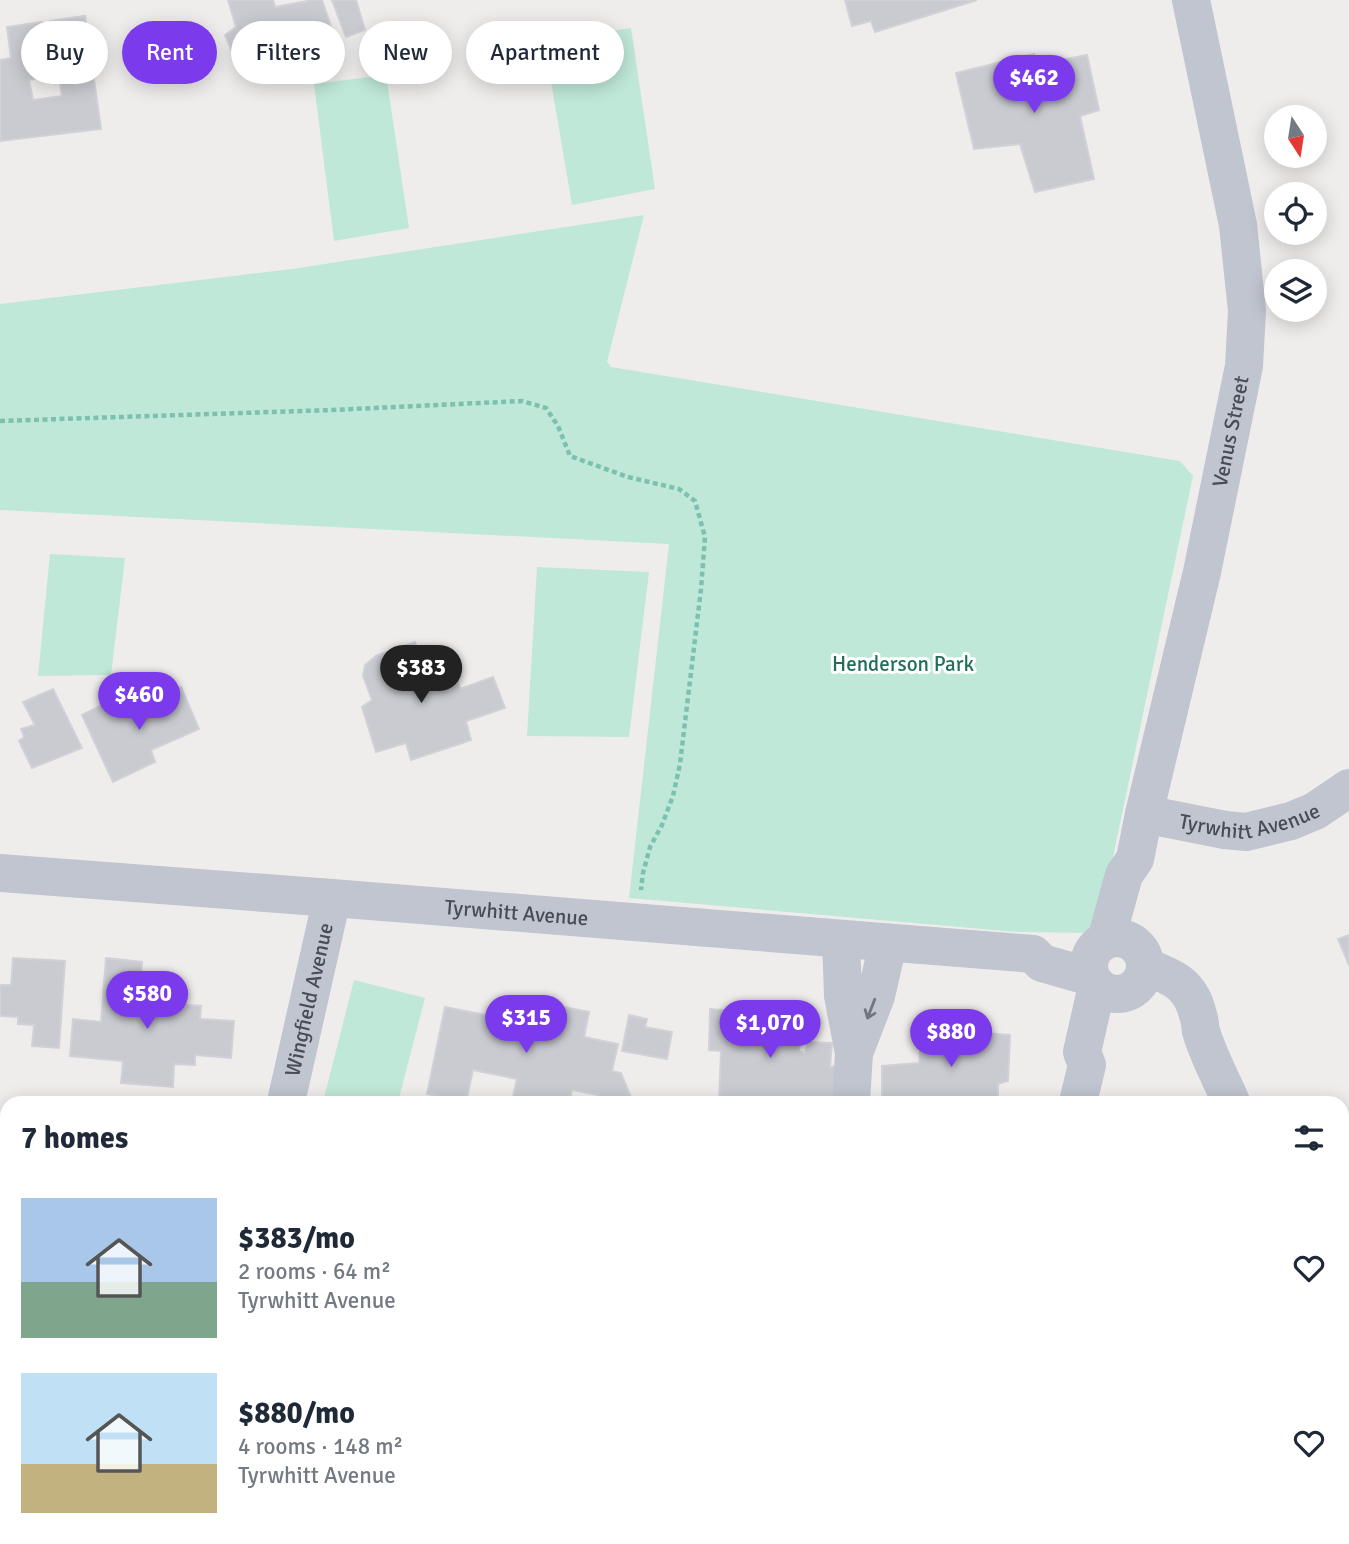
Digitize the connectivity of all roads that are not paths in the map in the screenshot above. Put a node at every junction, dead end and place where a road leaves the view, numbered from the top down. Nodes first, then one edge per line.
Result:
1 (1191, 0) edge
2 (1349, 788) edge
3 (1144, 814) junction
4 (0, 873) edge
5 (332, 898) junction
6 (841, 939) junction
7 (888, 943) junction
8 (1116, 968) junction
9 (854, 1053) junction
10 (287, 1096) edge
11 (851, 1096) edge
12 (1079, 1096) edge
13 (1228, 1096) edge

1 - 3 street, Venus Street
2 - 3 street, Tyrwhitt Avenue
3 - 8 street, Venus Street
4 - 5 street, Tyrwhitt Avenue
5 - 6 street, Tyrwhitt Avenue
5 - 10 street, Wingfield Avenue
6 - 7 street, Tyrwhitt Avenue
6 - 9 street
7 - 8 street, Tyrwhitt Avenue
7 -> 9 street
8 - 12 street, Venus Street
8 - 13 street, Tyrwhitt Avenue
9 - 11 street

